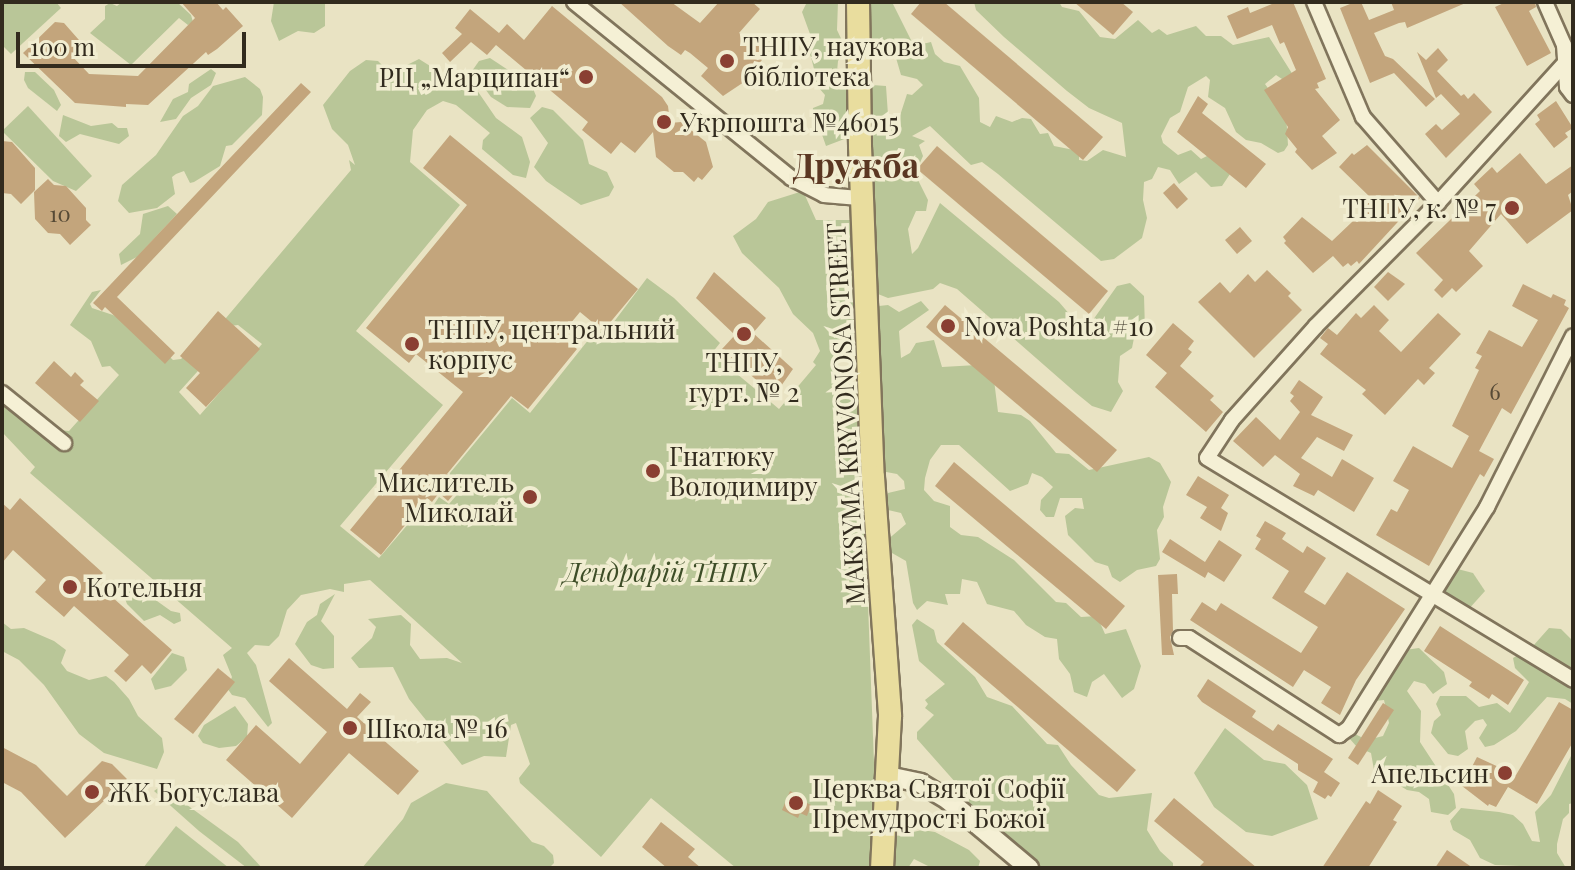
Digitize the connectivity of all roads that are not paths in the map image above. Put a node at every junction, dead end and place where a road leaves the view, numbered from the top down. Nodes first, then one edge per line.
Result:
1 (574, 2) edge
2 (858, 2) edge
3 (1314, 2) edge
4 (1545, 2) edge
5 (1569, 57) edge
6 (1573, 95) edge
7 (862, 198) junction
8 (1438, 203) junction
9 (1573, 336) edge
10 (2, 393) edge
11 (64, 443) dead end
12 (1433, 596) junction
13 (1180, 638) dead end
14 (1573, 680) edge
15 (888, 776) junction
16 (882, 868) edge
17 (1029, 868) edge

1 - 7 street
2 - 7 main road, MAKSYMA KRYVONOSA STREET
3 - 8 street
4 - 5 street
5 - 6 street
5 - 8 street
7 - 15 main road, MAKSYMA KRYVONOSA STREET
8 - 12 street
9 - 12 street
10 - 11 street
12 - 13 street
12 - 14 street
15 - 16 main road, MAKSYMA KRYVONOSA STREET
15 - 17 main road

